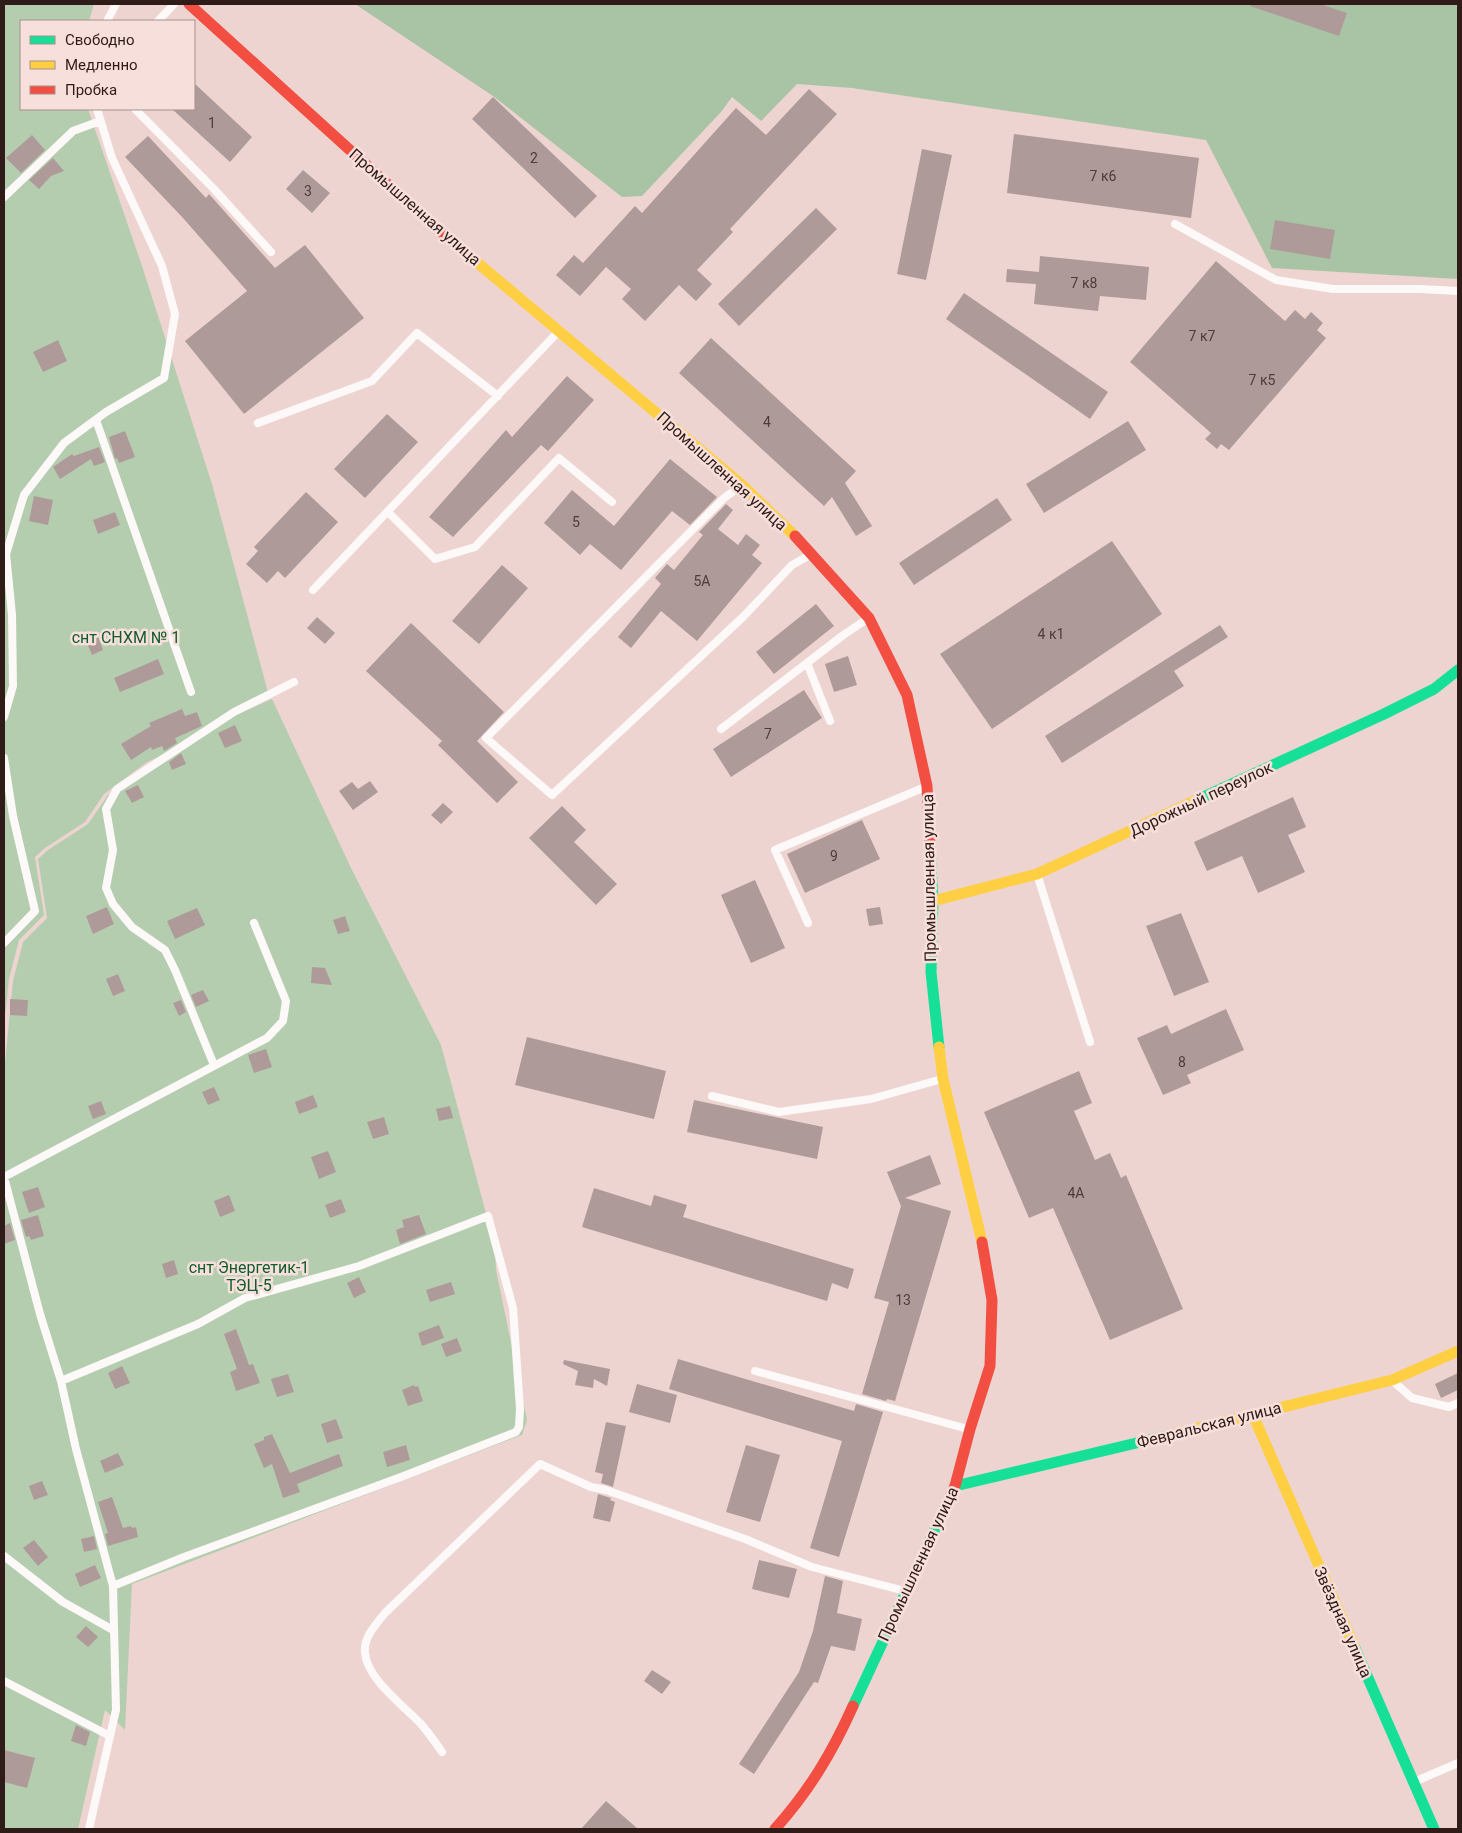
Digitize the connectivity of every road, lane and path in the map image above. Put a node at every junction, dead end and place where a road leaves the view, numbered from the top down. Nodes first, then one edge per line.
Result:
1 (116, 4) edge
2 (174, 4) edge
3 (189, 4) edge
4 (108, 20) edge
5 (159, 20) edge
6 (97, 110) edge
7 (136, 110) edge
8 (100, 121) junction
9 (4, 196) edge
10 (1175, 224) dead end
11 (271, 252) dead end
12 (1458, 291) edge
13 (559, 331) junction
14 (498, 396) junction
15 (96, 420) junction
16 (258, 423) dead end
17 (742, 484) junction
18 (612, 502) dead end
19 (388, 512) junction
20 (812, 554) junction
21 (313, 590) dead end
22 (869, 618) junction
23 (807, 663) junction
24 (1458, 670) edge
25 (294, 682) dead end
26 (191, 692) dead end
27 (4, 717) edge
28 (830, 721) dead end
29 (721, 729) dead end
30 (4, 758) edge
31 (927, 786) junction
32 (1037, 874) junction
33 (932, 901) junction
34 (254, 922) dead end
35 (808, 923) dead end
36 (4, 943) edge
37 (1090, 1042) dead end
38 (214, 1066) junction
39 (943, 1079) junction
40 (712, 1096) dead end
41 (1458, 1351) edge
42 (755, 1371) dead end
43 (1392, 1380) junction
44 (61, 1381) junction
45 (1458, 1404) edge
46 (1253, 1416) junction
47 (970, 1429) junction
48 (955, 1486) junction
49 (4, 1556) edge
50 (112, 1586) junction
51 (905, 1592) junction
52 (114, 1630) junction
53 (4, 1681) edge
54 (110, 1736) junction
55 (442, 1752) dead end
56 (1458, 1763) edge
57 (1413, 1783) junction
58 (89, 1829) edge
59 (775, 1829) edge
60 (1434, 1829) edge

1 - 4 lane
2 - 5 lane
3 - 13 main road, Промышленная улица
6 - 8 lane
7 - 11 lane
8 - 9 lane
8 - 15 lane
10 - 12 lane
13 - 14 lane
13 - 17 main road, Промышленная улица
14 - 16 lane
14 - 19 lane
15 - 26 lane
15 - 27 lane
17 - 20 main road, Промышленная улица
17 - 20 lane
18 - 19 lane
19 - 21 lane
20 - 22 main road, Промышленная улица
22 - 23 lane
22 - 31 main road, Промышленная улица
23 - 28 lane
23 - 29 lane
24 - 32 main road, Дорожный переулок
25 - 38 lane
30 - 36 lane
31 - 33 main road, Промышленная улица
31 - 35 lane
32 - 33 main road, Дорожный переулок
32 - 37 lane
33 - 39 main road, Промышленная улица
34 - 38 lane
38 - 44 lane
39 - 40 lane
39 - 47 main road, Промышленная улица
41 - 43 main road, Февральская улица
42 - 47 lane
43 - 45 lane
43 - 46 main road, Февральская улица
44 - 50 lane
44 - 50 lane
46 - 48 main road, Февральская улица
46 - 57 main road, Звёздная улица
47 - 48 main road, Промышленная улица
48 - 51 main road, Промышленная улица
49 - 52 lane
50 - 52 lane
51 - 55 lane
51 - 59 main road, Промышленная улица
52 - 54 lane
53 - 54 lane
54 - 58 lane
56 - 57 lane
57 - 60 main road, Звёздная улица

